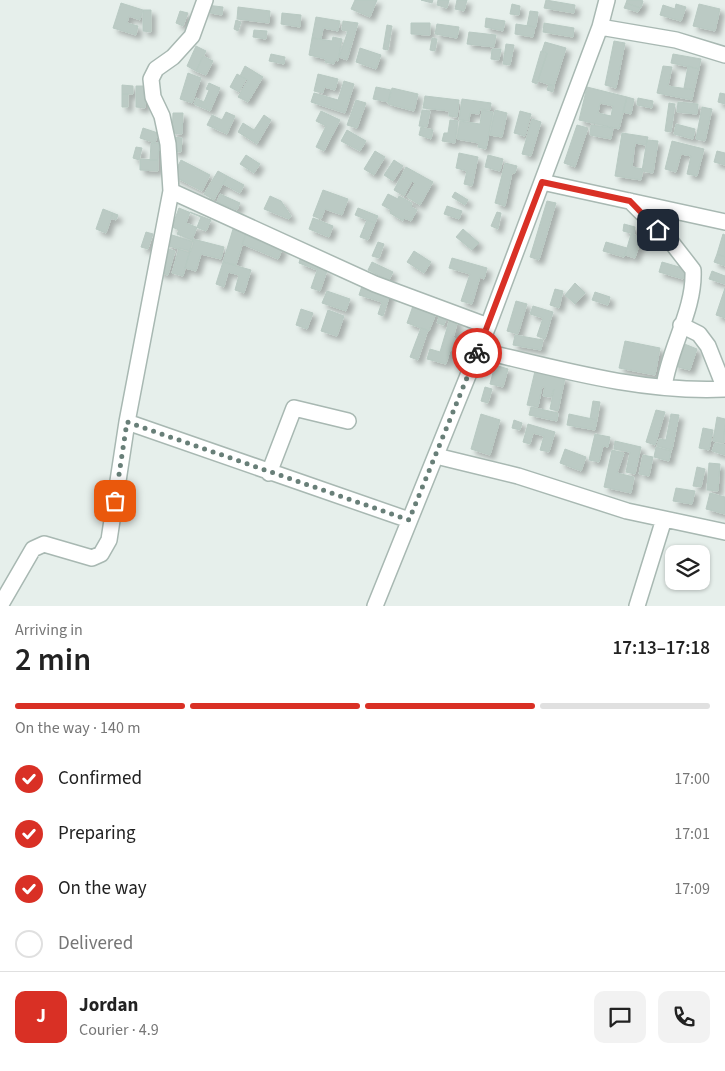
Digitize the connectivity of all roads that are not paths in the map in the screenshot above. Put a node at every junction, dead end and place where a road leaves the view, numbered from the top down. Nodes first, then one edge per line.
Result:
1 (205, 0) edge
2 (607, 0) edge
3 (600, 27) junction
4 (725, 55) edge
5 (542, 182) junction
6 (171, 191) junction
7 (630, 201) junction
8 (725, 222) edge
9 (681, 325) junction
10 (488, 326) junction
11 (478, 350) junction
12 (664, 387) junction
13 (725, 389) edge
14 (348, 421) dead end
15 (127, 422) junction
16 (436, 456) junction
17 (269, 473) junction
18 (664, 519) junction
19 (409, 520) junction
20 (725, 532) edge
21 (0, 606) edge
22 (375, 606) edge
23 (637, 606) edge

1 - 6 street
2 - 3 street
3 - 4 street
3 - 5 street
5 - 7 street
5 - 10 street
6 - 10 street
6 - 15 street
7 - 8 street
7 - 9 street
9 - 12 street
9 - 13 street
10 - 11 street
11 - 12 street
11 - 16 street
12 - 13 street
14 - 17 street
15 - 17 street
15 - 21 street
16 - 18 street
16 - 19 street
17 - 19 street
18 - 20 street
18 - 23 street
19 - 22 street

